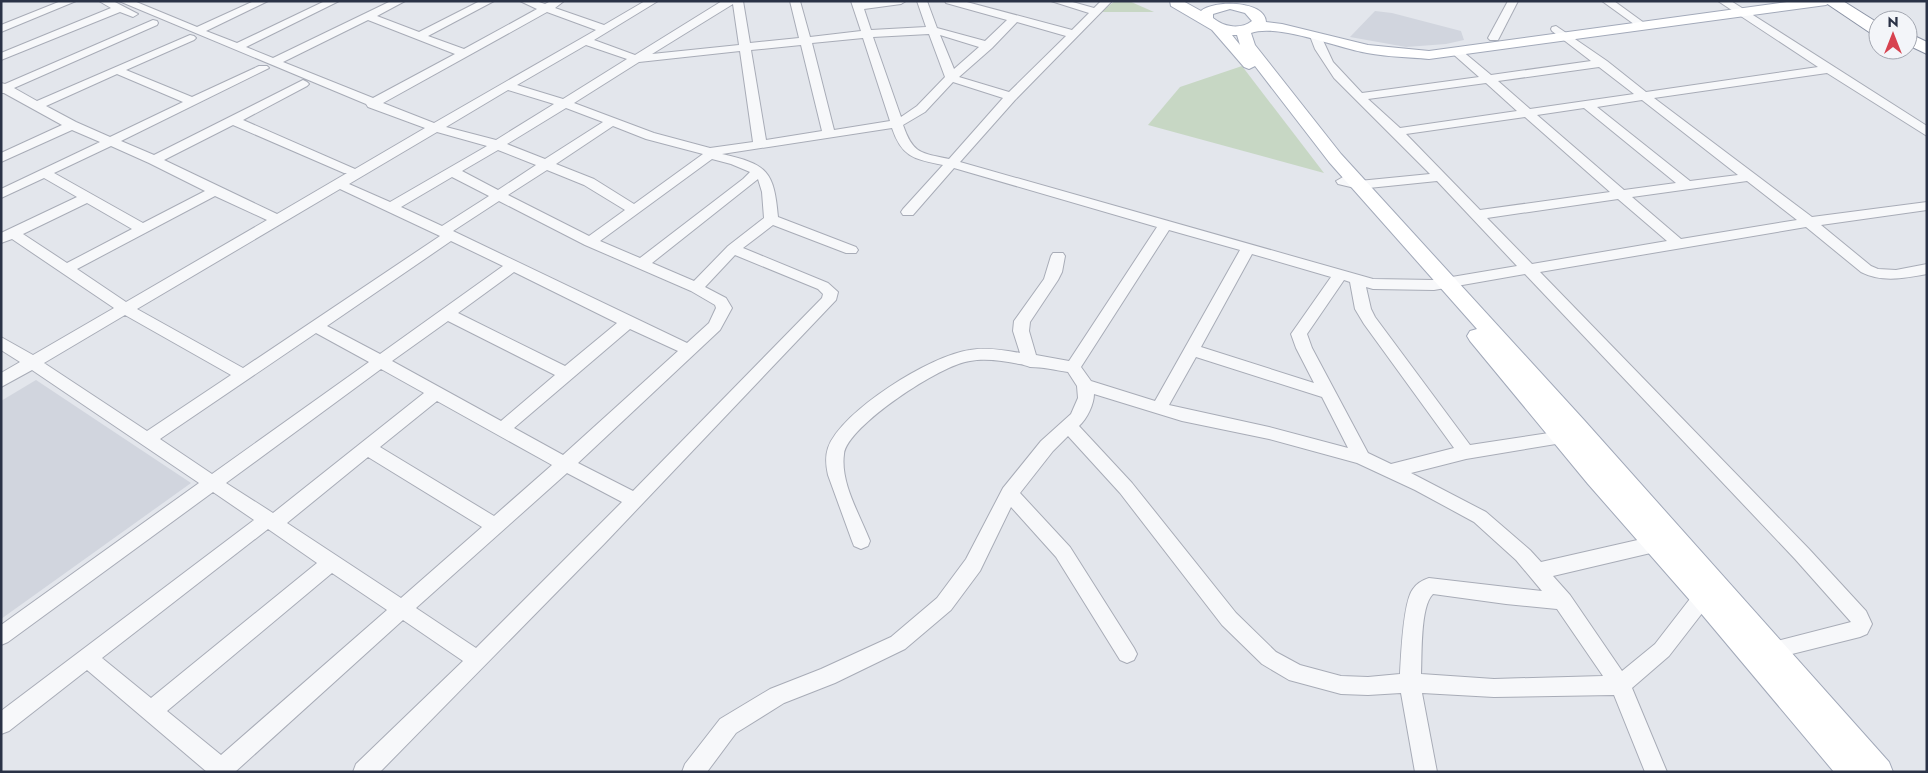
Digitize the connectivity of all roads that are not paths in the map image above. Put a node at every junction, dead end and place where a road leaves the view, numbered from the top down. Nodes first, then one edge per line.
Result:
1 (71, 1) edge
2 (104, 1) edge
3 (263, 1) edge
4 (334, 1) edge
5 (400, 1) edge
6 (489, 1) edge
7 (526, 1) edge
8 (558, 1) edge
9 (640, 1) edge
10 (652, 1) edge
11 (730, 1) edge
12 (738, 1) edge
13 (795, 1) edge
14 (901, 1) edge
15 (922, 1) edge
16 (950, 1) edge
17 (1056, 1) edge
18 (1107, 1) edge
19 (1200, 1) edge
20 (1225, 1) edge
21 (1513, 1) edge
22 (1607, 1) edge
23 (1766, 1) edge
24 (1826, 1) edge
25 (1830, 1) edge
26 (1847, 1) edge
27 (1172, 2) edge
28 (857, 4) edge
29 (122, 5) edge
30 (1732, 7) edge
31 (546, 8) junction
32 (1246, 8) junction
33 (1096, 12) junction
34 (1868, 14) edge
35 (369, 17) junction
36 (1014, 19) junction
37 (1637, 22) junction
38 (153, 23) junction
39 (1212, 24) junction
40 (1868, 24) edge
41 (601, 27) junction
42 (1250, 28) junction
43 (1, 29) edge
44 (934, 30) junction
45 (1561, 32) junction
46 (867, 34) junction
47 (1073, 34) junction
48 (193, 35) junction
49 (419, 36) junction
50 (1316, 36) junction
51 (1494, 38) junction
52 (584, 40) junction
53 (806, 41) junction
54 (988, 46) junction
55 (237, 47) junction
56 (746, 48) junction
57 (1447, 51) junction
58 (464, 53) junction
59 (1, 57) edge
60 (637, 58) junction
61 (1603, 63) junction
62 (269, 65) junction
63 (1832, 69) junction
64 (116, 70) junction
65 (951, 78) junction
66 (1487, 79) junction
67 (303, 84) junction
68 (506, 86) junction
69 (2, 88) edge
70 (1359, 96) junction
71 (1645, 96) junction
72 (1011, 97) junction
73 (193, 102) junction
74 (563, 103) junction
75 (372, 104) junction
76 (1586, 104) junction
77 (37, 105) junction
78 (1528, 113) junction
79 (233, 120) junction
80 (611, 122) junction
81 (896, 124) junction
82 (72, 125) junction
83 (425, 130) junction
84 (1397, 132) junction
85 (1927, 132) edge
86 (829, 133) junction
87 (110, 141) junction
88 (760, 143) junction
89 (497, 145) junction
90 (710, 154) junction
91 (1, 158) edge
92 (154, 160) junction
93 (951, 163) junction
94 (547, 165) junction
95 (349, 170) junction
96 (758, 171) junction
97 (451, 172) junction
98 (44, 173) junction
99 (1440, 177) junction
100 (1749, 177) junction
101 (1351, 183) junction
102 (339, 184) junction
103 (1686, 185) junction
104 (215, 191) junction
105 (1, 194) edge
106 (498, 196) junction
107 (1622, 196) junction
108 (86, 198) junction
109 (1927, 206) edge
110 (391, 207) junction
111 (635, 210) junction
112 (908, 212) dead end
113 (1476, 215) junction
114 (275, 217) junction
115 (771, 220) junction
116 (1809, 222) junction
117 (1166, 224) junction
118 (143, 228) junction
119 (448, 233) junction
120 (7, 236) edge
121 (590, 242) junction
122 (1678, 244) junction
123 (1249, 247) junction
124 (733, 249) junction
125 (851, 250) dead end
126 (1058, 256) dead end
127 (641, 265) junction
128 (513, 266) junction
129 (66, 269) junction
130 (1528, 270) junction
131 (1927, 270) edge
132 (1340, 275) junction
133 (1357, 280) junction
134 (1441, 284) junction
135 (696, 288) junction
136 (122, 306) junction
137 (447, 314) junction
138 (628, 322) junction
139 (316, 326) junction
140 (1, 342) edge
141 (689, 350) junction
142 (1192, 350) junction
143 (28, 360) junction
144 (1030, 361) junction
145 (381, 362) junction
146 (1073, 367) junction
147 (1, 371) edge
148 (567, 374) junction
149 (243, 375) junction
150 (1, 381) edge
151 (1085, 385) junction
152 (1328, 392) junction
153 (436, 393) junction
154 (1159, 408) junction
155 (1069, 426) junction
156 (501, 430) junction
157 (1562, 437) junction
158 (148, 439) junction
159 (367, 448) junction
160 (1466, 452) junction
161 (1362, 458) junction
162 (565, 464) junction
163 (1390, 471) junction
164 (213, 484) junction
165 (1009, 493) junction
166 (636, 500) junction
167 (271, 521) junction
168 (496, 526) junction
169 (861, 541) dead end
170 (1655, 544) junction
171 (332, 562) junction
172 (1538, 571) junction
173 (1703, 597) junction
174 (1563, 601) junction
175 (402, 609) junction
176 (1, 636) edge
177 (1772, 650) junction
178 (1127, 654) dead end
179 (87, 658) junction
180 (478, 660) junction
181 (1410, 683) junction
182 (1620, 685) junction
183 (150, 712) junction
184 (1, 724) edge
185 (221, 771) edge
186 (364, 772) edge
187 (693, 772) edge
188 (1426, 772) edge
189 (1656, 772) edge
190 (1853, 772) edge
191 (1879, 772) edge

1 - 43 street
2 - 29 street
3 - 48 street
4 - 55 street
5 - 35 street
6 - 49 street
7 - 31 street
8 - 31 street
9 - 41 street
10 - 41 street
11 - 60 street
12 - 56 street
13 - 53 street
14 - 28 street
15 - 44 street
16 - 36 street
17 - 33 street
18 - 33 street
19 - 27 main road
20 - 32 main road
21 - 51 street
22 - 37 street
23 - 30 main road
24 - 30 main road
25 - 40 highway
26 - 34 highway
27 - 39 main road
28 - 46 street
29 - 38 street
29 - 48 street
29 - 59 street
30 - 37 main road
30 - 63 street
31 - 41 street
31 - 58 street
32 - 39 main road
32 - 42 main road
32 - 57 main road
33 - 47 street
35 - 49 street
35 - 62 street
36 - 47 street
36 - 54 street
37 - 45 main road
38 - 48 street
38 - 69 street
39 - 42 main road
39 - 101 main road
41 - 52 street
41 - 83 street
42 - 50 main road
42 - 101 main road
44 - 46 street
44 - 54 street
44 - 65 street
45 - 51 main road
45 - 57 main road
45 - 61 street
46 - 53 street
46 - 81 street
47 - 72 street
48 - 55 street
48 - 62 street
48 - 64 street
49 - 58 street
50 - 57 main road
50 - 70 street
51 - 57 main road
52 - 60 street
52 - 68 street
53 - 56 street
53 - 86 street
54 - 65 street
55 - 62 street
56 - 60 street
56 - 88 street
57 - 66 street
58 - 75 street
60 - 74 street
61 - 66 street
61 - 71 street
62 - 67 street
62 - 73 street
62 - 75 street
63 - 71 street
63 - 85 street
64 - 73 street
64 - 77 street
65 - 72 street
65 - 81 street
66 - 70 street
66 - 78 street
67 - 79 street
67 - 83 street
68 - 74 street
68 - 83 street
69 - 77 street
70 - 84 street
71 - 76 street
71 - 100 street
72 - 93 street
73 - 87 street
74 - 80 street
74 - 89 street
75 - 83 street
76 - 78 street
76 - 103 street
77 - 82 street
78 - 84 street
78 - 107 street
79 - 92 street
79 - 95 street
80 - 90 street
80 - 94 street
81 - 86 street
81 - 93 street
82 - 87 street
82 - 91 street
83 - 89 street
83 - 95 street
83 - 102 street
84 - 99 street
86 - 88 street
87 - 92 street
87 - 98 street
88 - 90 street
89 - 94 street
89 - 97 street
90 - 96 street
90 - 111 street
92 - 104 street
93 - 112 street
93 - 117 street
94 - 106 street
94 - 111 street
95 - 114 street
96 - 115 street
96 - 127 street
97 - 106 street
97 - 110 street
98 - 105 street
98 - 108 street
99 - 101 street
99 - 113 street
100 - 103 street
100 - 116 street
101 - 134 main road
102 - 110 street
102 - 114 street
103 - 107 street
104 - 114 street
104 - 118 street
106 - 119 street
106 - 121 street
107 - 113 street
107 - 122 street
108 - 118 street
108 - 120 street
109 - 116 street
110 - 119 street
111 - 121 street
113 - 130 street
114 - 136 street
115 - 124 street
115 - 125 street
116 - 122 street
116 - 131 street
117 - 123 street
117 - 146 street
118 - 129 street
119 - 128 street
119 - 139 street
120 - 129 street
121 - 127 street
122 - 130 street
123 - 132 street
123 - 142 street
124 - 135 street
124 - 166 street
126 - 144 street
127 - 135 street
128 - 137 street
128 - 138 street
129 - 136 street
130 - 134 street
130 - 177 street
132 - 133 street
132 - 152 street
133 - 134 street
133 - 160 street
134 - 157 main road
134 - 177 main road
135 - 141 street
136 - 143 street
136 - 149 street
137 - 145 street
137 - 148 street
138 - 141 street
138 - 148 street
139 - 145 street
139 - 149 street
140 - 143 street
141 - 162 street
142 - 152 street
142 - 154 street
143 - 147 street
143 - 150 street
143 - 158 street
144 - 146 street
144 - 169 street
145 - 153 street
145 - 164 street
146 - 151 street
148 - 156 street
149 - 158 street
151 - 154 street
151 - 155 street
152 - 161 street
153 - 156 street
153 - 159 street
154 - 161 street
155 - 165 street
155 - 181 street
156 - 162 street
157 - 160 street
157 - 170 main road
158 - 164 street
159 - 167 street
159 - 168 street
160 - 163 street
161 - 163 street
162 - 166 street
162 - 168 street
163 - 172 street
164 - 167 street
164 - 176 street
165 - 178 street
165 - 187 street
166 - 180 street
167 - 171 street
167 - 179 street
168 - 175 street
170 - 172 street
170 - 173 main road
171 - 175 street
171 - 183 street
172 - 174 street
173 - 182 street
173 - 190 main road
174 - 181 street
174 - 182 street
175 - 180 street
175 - 185 street
177 - 191 main road
179 - 183 street
179 - 184 street
180 - 186 street
181 - 182 street
181 - 188 street
182 - 189 street
183 - 185 street

